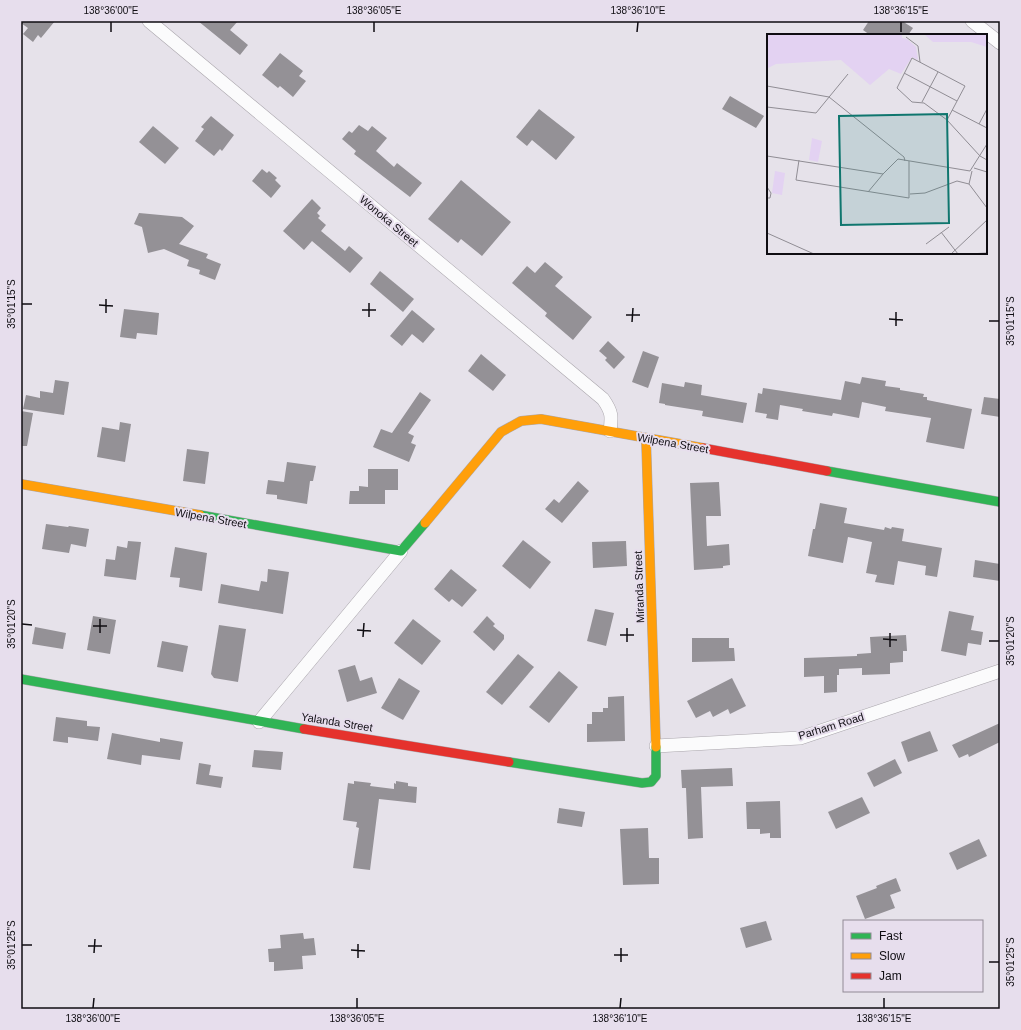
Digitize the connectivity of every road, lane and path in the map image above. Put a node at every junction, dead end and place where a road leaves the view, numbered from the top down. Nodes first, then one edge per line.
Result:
1 (149, 21) edge
2 (972, 21) edge
3 (1000, 43) edge
4 (610, 431) junction
5 (646, 438) junction
6 (21, 484) edge
7 (1000, 502) edge
8 (401, 551) junction
9 (1000, 671) edge
10 (21, 679) edge
11 (259, 722) junction
12 (656, 746) junction
13 (651, 782) joint

1 - 4 street, Wonoka Street
2 - 3 street
4 - 5 street, Wilpena Street
4 - 8 street, Wilpena Street
5 - 7 street, Wilpena Street
5 - 12 street, Miranda Street
6 - 8 street, Wilpena Street
8 - 11 street, Wilpena Street
9 - 12 street, Parham Road
10 - 11 street, Yalanda Street
11 - 13 street, Yalanda Street
12 - 13 street, Miranda Street

